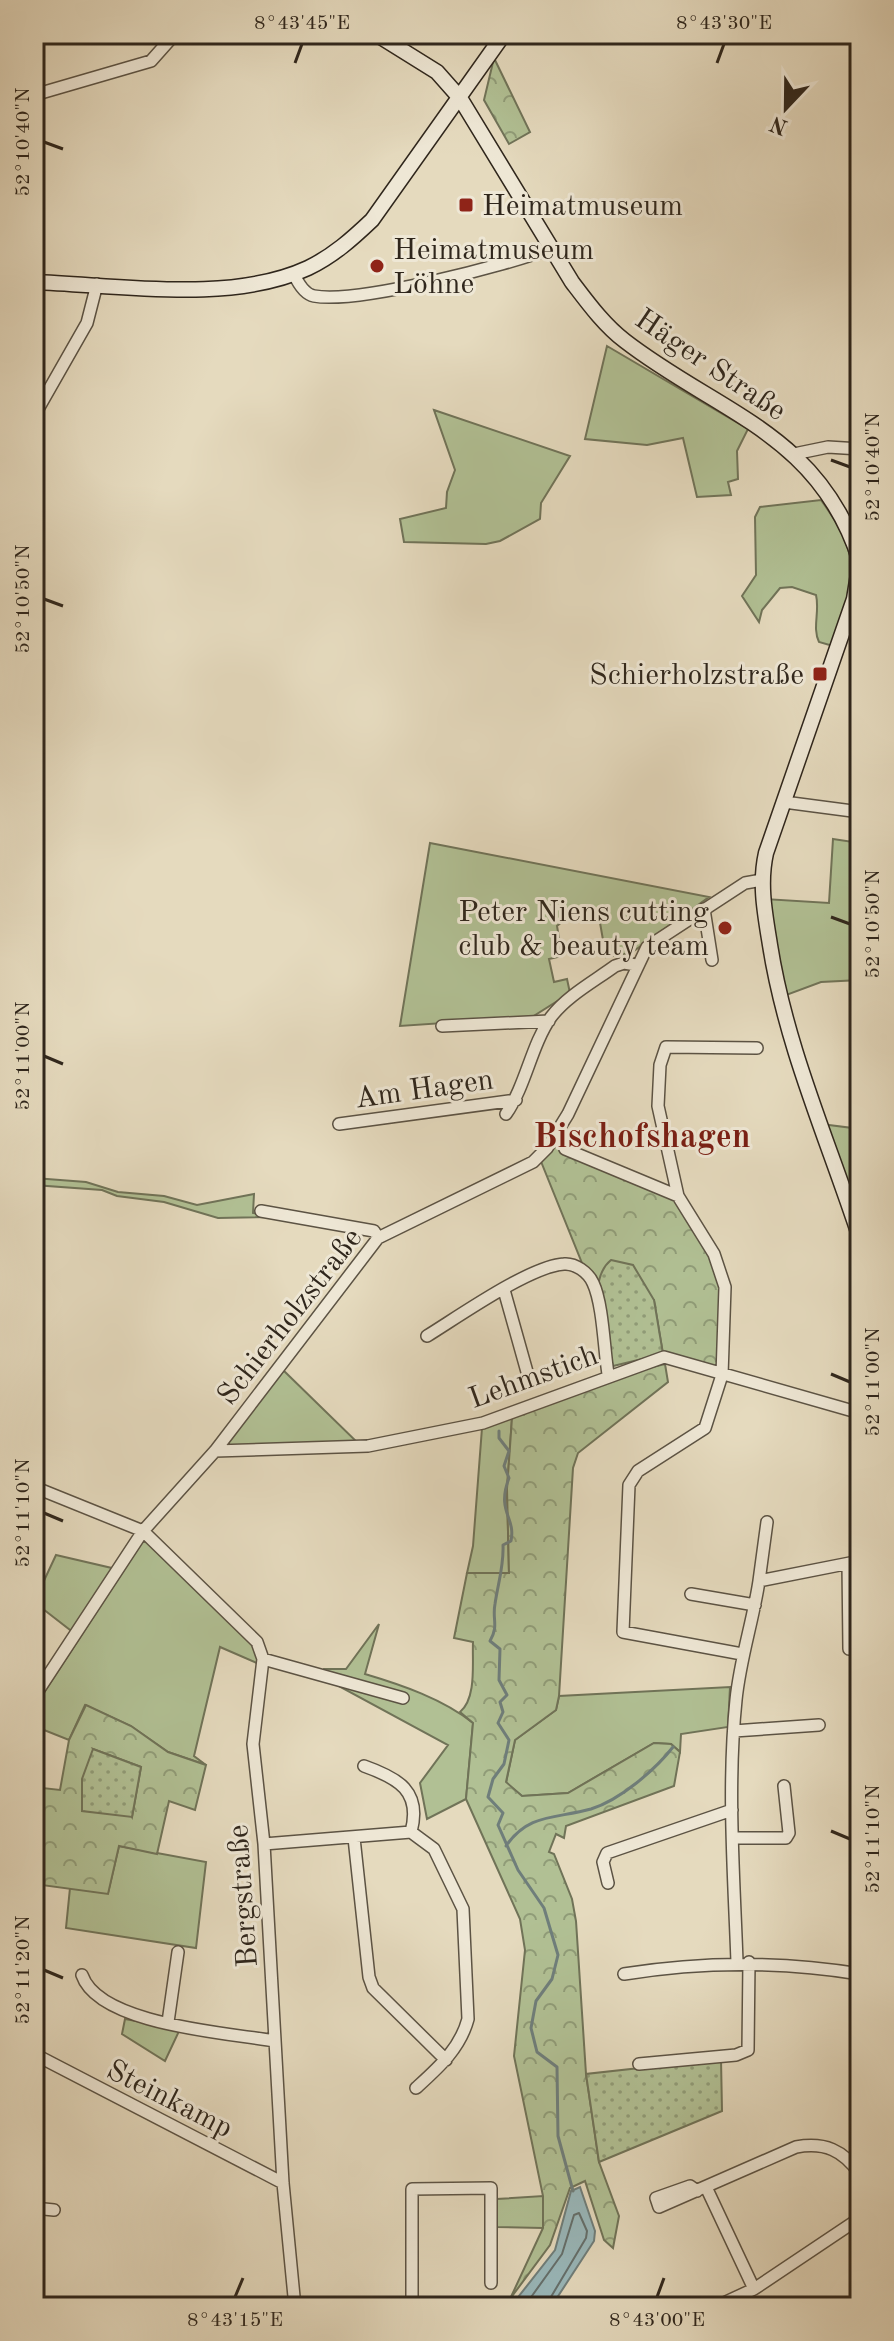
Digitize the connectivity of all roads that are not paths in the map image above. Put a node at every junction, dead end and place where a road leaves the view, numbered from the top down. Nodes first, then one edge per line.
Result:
1 (175, 34) edge
2 (376, 34) edge
3 (504, 34) edge
4 (34, 95) edge
5 (460, 98) junction
6 (552, 248) junction
7 (294, 274) junction
8 (34, 282) edge
9 (97, 284) junction
10 (34, 416) edge
11 (860, 449) edge
12 (794, 454) junction
13 (860, 562) edge
14 (784, 802) junction
15 (860, 812) edge
16 (762, 880) junction
17 (704, 909) junction
18 (712, 960) dead end
19 (636, 965) junction
20 (549, 1021) junction
21 (442, 1026) dead end
22 (757, 1048) dead end
23 (516, 1100) junction
24 (506, 1114) dead end
25 (339, 1124) dead end
26 (565, 1149) dead end
27 (678, 1196) junction
28 (261, 1211) dead end
29 (378, 1238) junction
30 (860, 1238) edge
31 (504, 1290) junction
32 (427, 1336) dead end
33 (608, 1374) junction
34 (722, 1375) junction
35 (529, 1379) dead end
36 (860, 1413) edge
37 (215, 1451) junction
38 (34, 1487) edge
39 (767, 1522) dead end
40 (143, 1531) junction
41 (854, 1563) edge
42 (759, 1581) junction
43 (691, 1594) dead end
44 (755, 1605) junction
45 (849, 1649) dead end
46 (742, 1654) junction
47 (263, 1659) junction
48 (34, 1697) edge
49 (403, 1698) dead end
50 (819, 1725) dead end
51 (734, 1731) junction
52 (364, 1766) dead end
53 (784, 1786) dead end
54 (732, 1810) junction
55 (411, 1832) junction
56 (354, 1838) junction
57 (733, 1838) junction
58 (264, 1844) junction
59 (608, 1883) dead end
60 (178, 1952) dead end
61 (743, 1962) junction
62 (624, 1974) dead end
63 (860, 1974) edge
64 (82, 1975) dead end
65 (168, 2022) junction
66 (275, 2041) junction
67 (34, 2054) edge
68 (446, 2060) junction
69 (639, 2064) dead end
70 (416, 2088) dead end
71 (860, 2174) edge
72 (283, 2183) junction
73 (34, 2208) edge
74 (54, 2210) dead end
75 (860, 2218) edge
76 (491, 2283) dead end
77 (754, 2289) junction
78 (295, 2307) edge
79 (412, 2307) edge
80 (715, 2307) edge

1 - 4 street
2 - 5 main road, Häger Straße
3 - 5 main road
5 - 6 main road, Häger Straße
5 - 7 main road
6 - 7 street
6 - 12 main road, Häger Straße
7 - 9 main road
8 - 9 main road
9 - 10 street
11 - 12 street
12 - 13 main road, Häger Straße
13 - 14 main road, Häger Straße
14 - 15 street
14 - 16 main road, Häger Straße
16 - 17 street, Schierholzstraße
16 - 30 main road, Häger Straße
17 - 18 street
17 - 19 street, Schierholzstraße
19 - 20 street, Am Hagen
19 - 29 street, Schierholzstraße
20 - 21 street, Am Hagen
20 - 23 street, Am Hagen
22 - 27 street
23 - 24 street, Am Hagen
23 - 25 street, Am Hagen
26 - 27 street
27 - 34 street
28 - 29 street
29 - 37 street, Schierholzstraße
31 - 32 street
31 - 33 street
31 - 35 street
33 - 34 street, Lehmstich
33 - 37 street, Lehmstich
34 - 36 street, Lehmstich
34 - 46 street
37 - 40 street, Schierholzstraße
38 - 40 street
39 - 42 street
40 - 47 street
40 - 48 street, Schierholzstraße
41 - 42 street
41 - 45 street
42 - 44 street
43 - 44 street
44 - 46 street
46 - 51 street
47 - 49 street
47 - 58 street, Bergstraße
50 - 51 street
51 - 54 street
52 - 55 street
53 - 57 street
54 - 57 street
54 - 59 street
55 - 56 street
55 - 68 street
56 - 58 street
56 - 68 street
57 - 61 street
58 - 66 street, Bergstraße
60 - 65 street
61 - 62 street
61 - 63 street
61 - 69 street
64 - 65 street
65 - 66 street
66 - 72 street, Bergstraße
67 - 72 street, Steinkamp
68 - 70 street
71 - 77 street
72 - 78 street, Bergstraße
73 - 74 street
75 - 77 street
76 - 79 street
77 - 80 street

